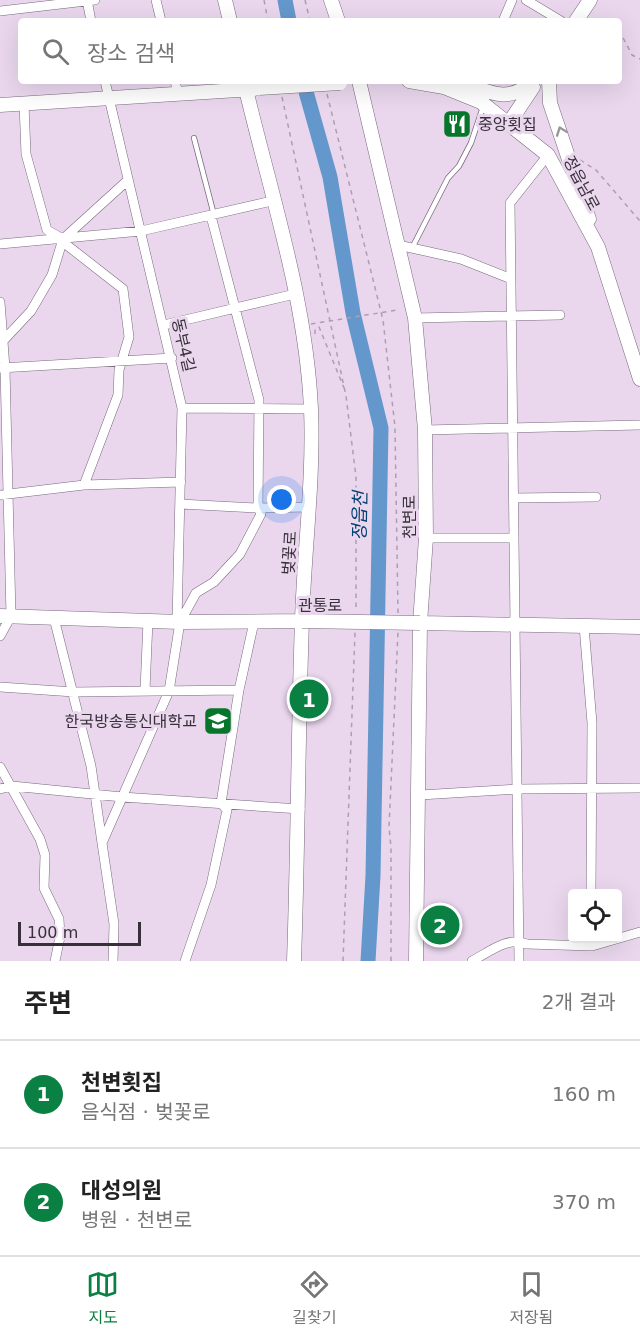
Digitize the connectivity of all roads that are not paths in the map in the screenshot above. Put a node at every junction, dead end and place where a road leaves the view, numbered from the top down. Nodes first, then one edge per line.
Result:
1 (156, 0) edge
2 (225, 0) edge
3 (331, 0) edge
4 (512, 0) edge
5 (526, 0) edge
6 (590, 0) edge
7 (90, 1) edge
8 (0, 11) edge
9 (91, 18) edge
10 (160, 18) edge
11 (229, 18) edge
12 (337, 18) edge
13 (504, 18) edge
14 (556, 18) edge
15 (578, 18) edge
16 (106, 84) edge
17 (310, 84) edge
18 (360, 84) edge
19 (426, 84) edge
20 (466, 84) edge
21 (529, 84) edge
22 (535, 84) edge
23 (549, 84) edge
24 (250, 86) edge
25 (176, 87) edge
26 (109, 97) junction
27 (24, 104) junction
28 (484, 104) junction
29 (0, 105) edge
30 (509, 123) junction
31 (194, 138) dead end
32 (548, 155) junction
33 (128, 180) junction
34 (276, 200) junction
35 (212, 216) junction
36 (141, 231) junction
37 (63, 239) junction
38 (0, 244) edge
39 (398, 245) junction
40 (598, 247) junction
41 (412, 248) junction
42 (509, 278) junction
43 (295, 294) junction
44 (0, 302) edge
45 (236, 306) junction
46 (560, 315) dead end
47 (415, 318) junction
48 (511, 318) junction
49 (164, 325) junction
50 (2, 341) edge
51 (172, 358) junction
52 (122, 362) junction
53 (3, 368) edge
54 (640, 379) edge
55 (182, 408) junction
56 (257, 409) junction
57 (311, 409) junction
58 (640, 425) edge
59 (513, 429) junction
60 (425, 430) junction
61 (181, 482) junction
62 (84, 485) junction
63 (4, 494) edge
64 (596, 497) dead end
65 (514, 498) junction
66 (180, 504) junction
67 (308, 507) junction
68 (258, 508) junction
69 (426, 538) junction
70 (513, 538) junction
71 (6, 616) edge
72 (54, 618) junction
73 (148, 621) junction
74 (302, 621) junction
75 (178, 622) junction
76 (254, 622) junction
77 (420, 623) junction
78 (515, 625) junction
79 (584, 626) junction
80 (640, 627) edge
81 (0, 636) edge
82 (0, 687) edge
83 (145, 690) junction
84 (238, 690) junction
85 (169, 691) junction
86 (74, 692) junction
87 (0, 767) edge
88 (12, 786) junction
89 (590, 788) junction
90 (640, 788) edge
91 (0, 789) edge
92 (518, 789) junction
93 (95, 795) junction
94 (420, 795) junction
95 (122, 797) junction
96 (221, 802) junction
97 (300, 809) junction
98 (102, 843) junction
99 (591, 889) edge
100 (640, 932) edge
101 (622, 936) edge
102 (518, 941) junction
103 (568, 943) edge
104 (55, 961) edge
105 (113, 961) edge
106 (185, 961) edge
107 (294, 961) edge
108 (416, 961) edge
109 (472, 961) edge
110 (519, 961) edge

1 - 10 street
2 - 11 street
3 - 12 street
4 - 13 street
5 - 14 street
6 - 15 street
7 - 8 street
7 - 9 street
16 - 26 street, 동부4길
17 - 24 street, bridge
18 - 39 street, 천변로
19 - 28 street, 정읍남로
20 - 21 street
22 - 30 street
40 -> 23 street
24 - 25 street
24 - 34 street, 벚꽃로
25 - 26 street
26 - 27 street
26 - 33 street, 동부4길
27 - 29 street
27 - 37 street
28 - 30 street, 정읍남로
28 - 41 lane
30 - 32 street, 정읍남로
31 - 35 lane
32 - 40 street, 정읍남로
32 - 42 street
33 - 36 street, 동부4길
33 - 37 street
34 - 35 street
34 - 43 street, 벚꽃로
35 - 36 street
35 - 45 street
36 - 37 street
36 - 49 street, 동부4길
37 - 38 street
37 - 50 street
37 - 52 street
39 - 41 street
39 - 47 street, 천변로
40 - 54 street, 정읍남로
41 - 42 street
42 - 48 street
43 - 45 street
43 - 57 street, 벚꽃로
44 - 50 street
45 - 49 street
45 - 56 street
46 - 48 street
47 - 48 street
47 - 60 street, 천변로
48 - 59 street
49 - 51 street, 동부4길
50 - 53 street
51 - 52 street
51 - 55 street, 동부4길
52 - 53 street
52 - 62 street
53 - 63 street
55 - 56 street
55 - 61 street, 동부4길
56 - 57 street
56 - 68 street
57 - 67 street, 벚꽃로
58 - 59 street
59 - 60 street
59 - 65 street
60 - 69 street, 천변로
61 - 62 street
61 - 66 street, 동부4길
62 - 63 street
63 - 71 street
64 - 65 street
65 - 70 street
66 - 68 street
66 - 75 street, 동부4길
67 - 68 street
67 - 74 street, 벚꽃로
68 - 75 street
69 - 70 street
69 - 77 street, 천변로
70 - 78 street
71 - 72 street, 관통로
71 - 81 street
72 - 73 street, 관통로
72 - 86 street
73 - 75 street, 관통로
73 - 83 street
74 - 76 street, 관통로
74 - 77 street, 관통로, bridge
74 - 97 street, 벚꽃로
75 - 76 street, 관통로
75 - 85 street
76 - 84 street
77 - 78 street, 관통로
77 - 94 street, 천변로
78 - 79 street, 관통로
78 - 92 street
79 - 80 street, 관통로
79 - 89 street
82 - 86 street
83 - 85 street
83 - 86 street
84 - 85 street
84 - 96 street
85 - 95 street
86 - 93 street
87 - 88 street
88 - 91 street
88 - 93 street
88 - 104 street
89 - 90 street
89 - 92 street
89 - 99 street
92 - 94 street
92 - 102 street
93 - 95 street
93 - 98 street
94 - 108 street, 천변로
95 - 96 street
95 - 98 street
96 - 97 street
96 - 106 street
97 - 107 street, 벚꽃로
98 - 105 street
100 - 101 street
102 - 103 street
102 - 109 street
102 - 110 street

